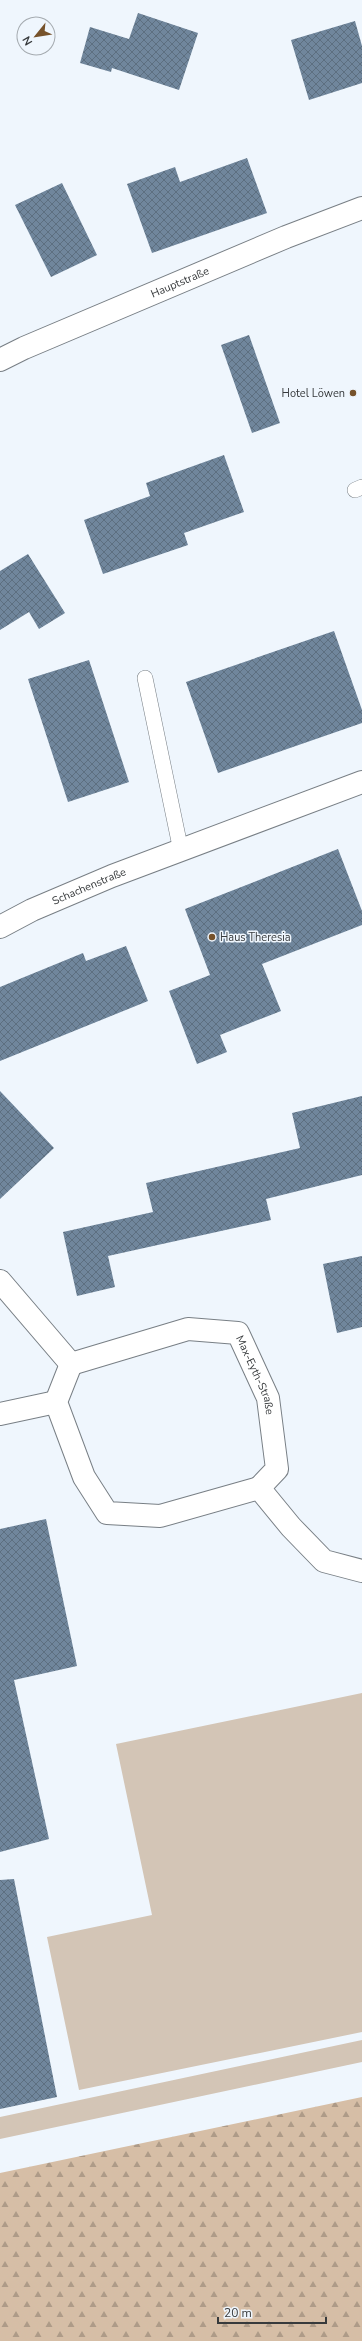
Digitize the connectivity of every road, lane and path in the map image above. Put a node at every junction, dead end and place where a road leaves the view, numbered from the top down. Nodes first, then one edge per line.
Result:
1 (362, 208) edge
2 (0, 360) edge
3 (145, 678) dead end
4 (362, 782) edge
5 (180, 851) junction
6 (0, 927) edge
7 (0, 1281) edge
8 (70, 1364) junction
9 (56, 1402) junction
10 (0, 1414) edge
11 (260, 1488) junction
12 (362, 1571) edge

1 - 2 street, Hauptstraße
3 - 5 lane
4 - 5 street, Schachenstraße
5 - 6 street, Schachenstraße
7 - 8 street
8 - 9 street
8 - 11 street, Max-Eyth-Straße
9 - 10 street
9 - 11 street
11 - 12 street

